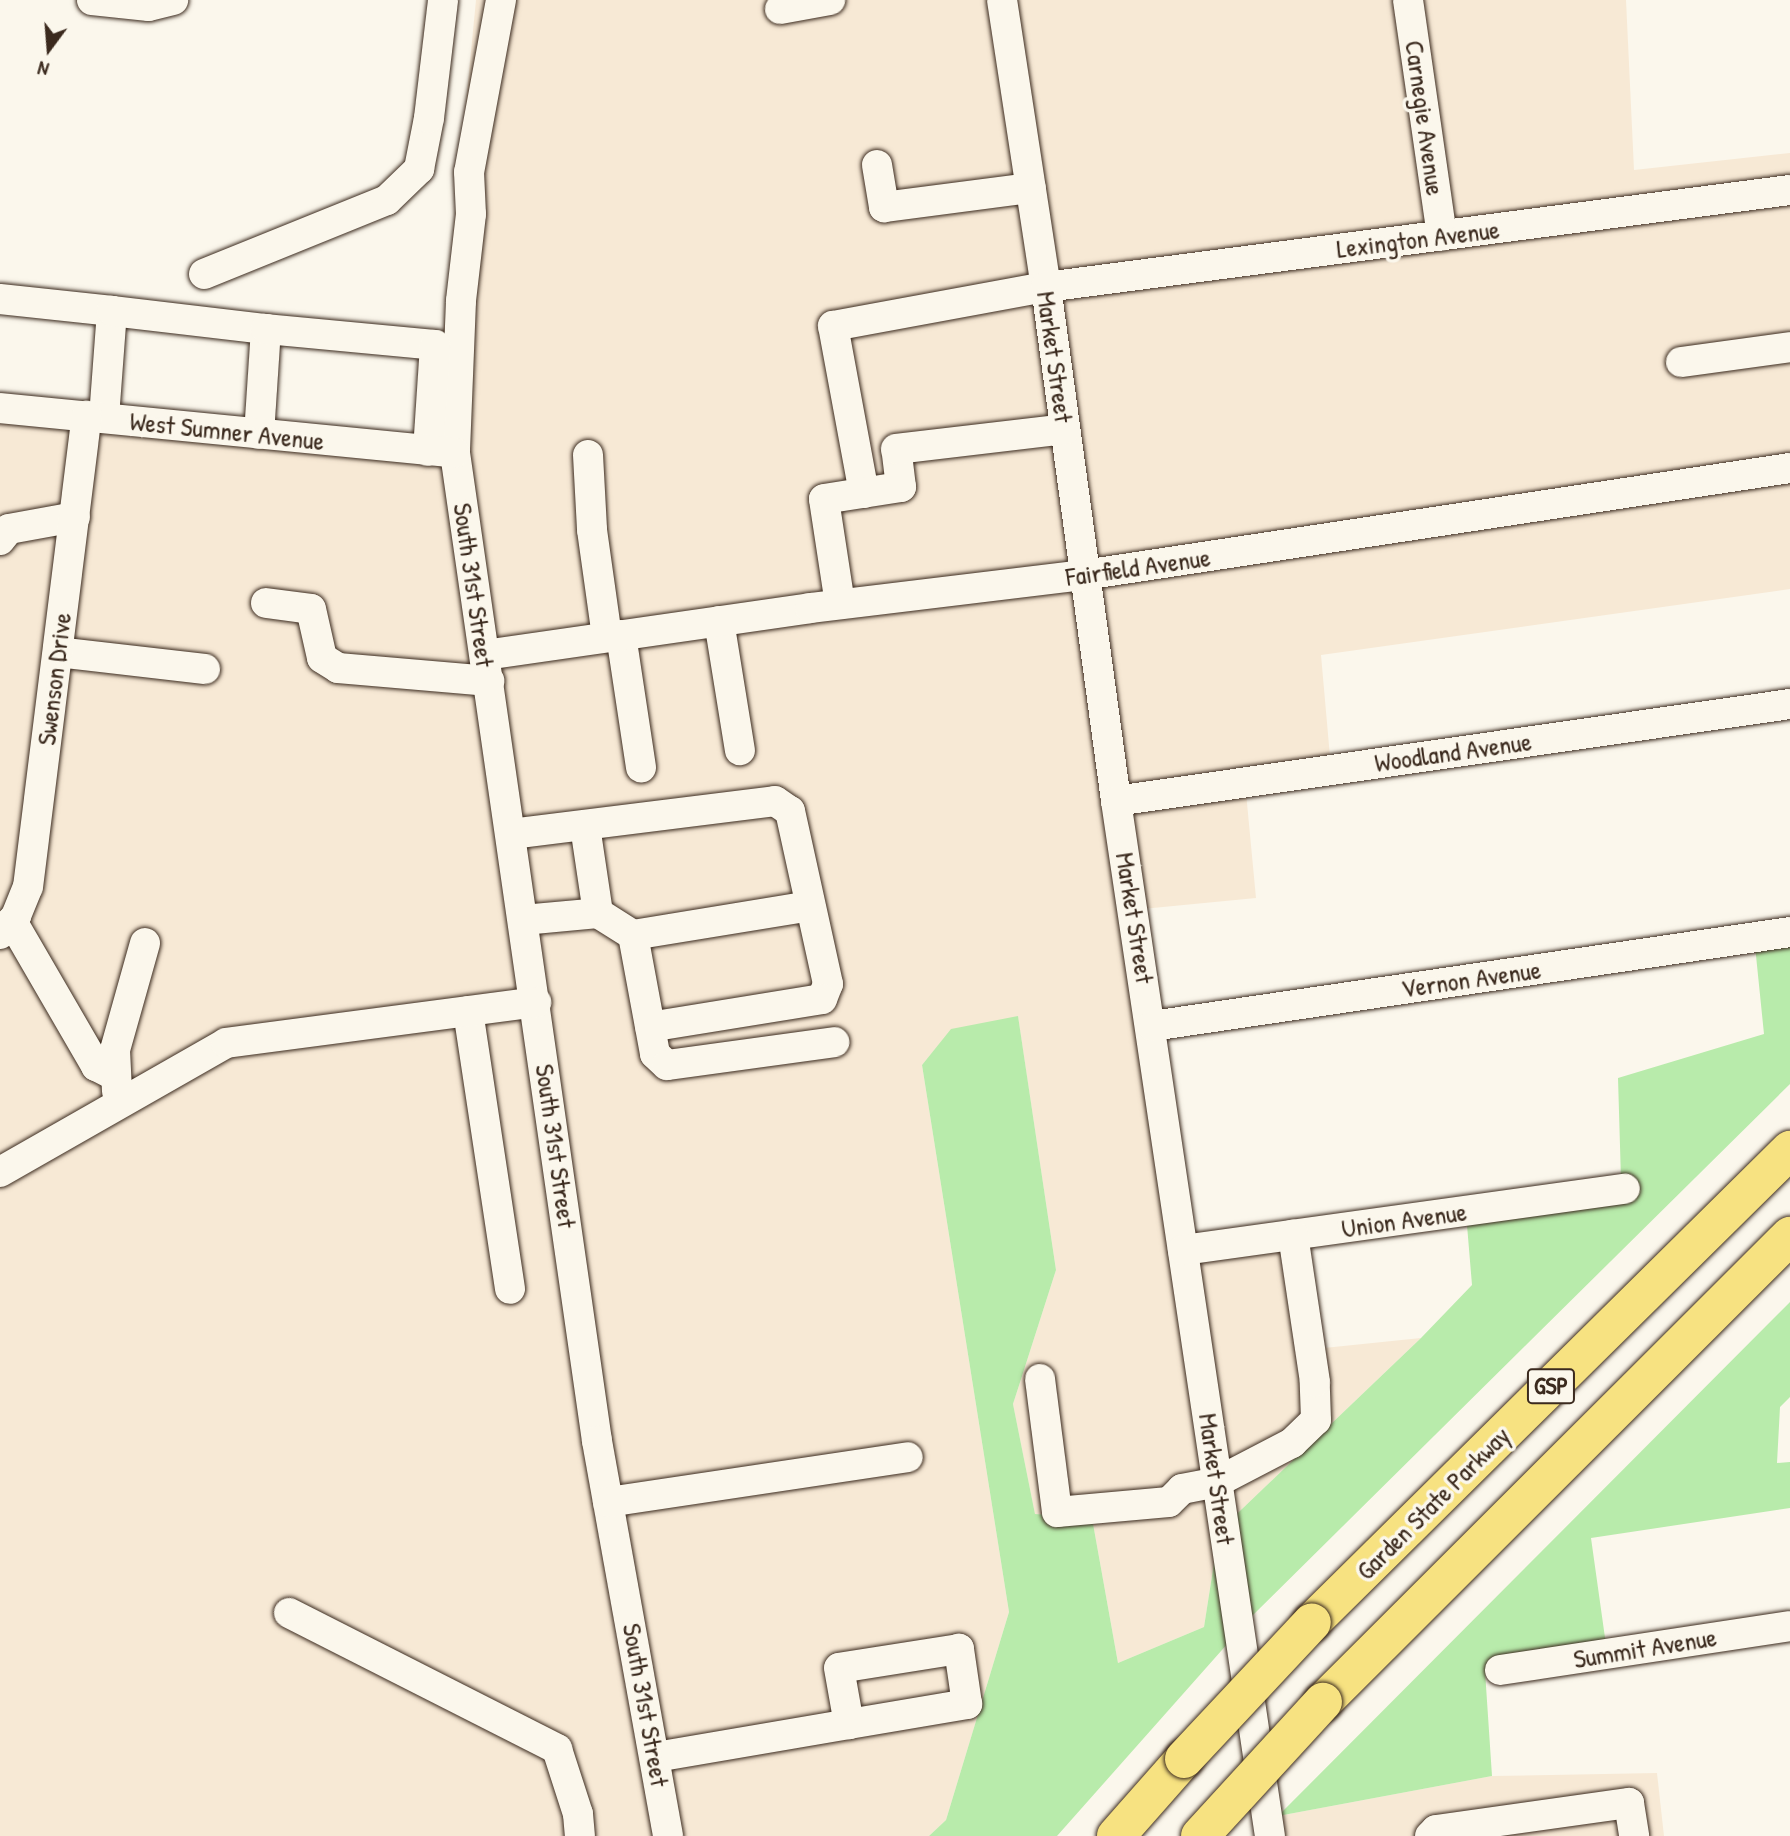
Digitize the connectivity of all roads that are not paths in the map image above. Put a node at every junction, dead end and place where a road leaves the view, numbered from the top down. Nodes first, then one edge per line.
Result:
1 (92, 0) edge
2 (173, 0) edge
3 (443, 0) edge
4 (501, 0) edge
5 (830, 0) edge
6 (1002, 0) edge
7 (1408, 0) edge
8 (780, 9) dead end
9 (877, 164) dead end
10 (1031, 188) junction
11 (1790, 190) edge
12 (1442, 236) junction
13 (204, 274) dead end
14 (1046, 287) junction
15 (0, 299) edge
16 (112, 311) junction
17 (266, 329) junction
18 (1790, 347) edge
19 (1681, 362) dead end
20 (0, 408) edge
21 (96, 417) junction
22 (1065, 429) junction
23 (259, 434) junction
24 (442, 452) junction
25 (588, 455) dead end
26 (1790, 468) edge
27 (864, 494) junction
28 (75, 517) junction
29 (0, 540) edge
30 (1084, 575) junction
31 (266, 603) dead end
32 (840, 604) junction
33 (719, 621) junction
34 (614, 636) junction
35 (58, 652) junction
36 (487, 668) junction
37 (205, 669) dead end
38 (1790, 704) edge
39 (740, 750) dead end
40 (641, 767) dead end
41 (1116, 801) junction
42 (585, 826) junction
43 (511, 834) junction
44 (810, 906) junction
45 (598, 914) junction
46 (523, 920) junction
47 (6, 927) edge
48 (1790, 932) edge
49 (633, 935) junction
50 (145, 943) dead end
51 (536, 1002) junction
52 (468, 1011) junction
53 (1152, 1026) junction
54 (650, 1027) junction
55 (834, 1042) dead end
56 (117, 1090) junction
57 (1790, 1150) edge
58 (0, 1172) edge
59 (1625, 1189) dead end
60 (1293, 1235) junction
61 (1790, 1236) edge
62 (1183, 1250) junction
63 (510, 1289) dead end
64 (1040, 1380) dead end
65 (908, 1457) dead end
66 (1217, 1482) junction
67 (608, 1502) junction
68 (289, 1613) dead end
69 (1790, 1626) edge
70 (1500, 1670) dead end
71 (849, 1724) dead end
72 (656, 1758) junction
73 (1116, 1835) edge
74 (580, 1836) edge
75 (668, 1836) edge
76 (1200, 1836) edge
77 (1270, 1836) edge
78 (1430, 1836) edge
79 (1634, 1836) edge

1 - 2 street
3 - 13 street
4 - 24 street
5 - 8 street
6 - 10 street, Market Street
7 - 12 street, Carnegie Avenue
9 - 10 street
10 - 14 street, Market Street
11 - 12 street, Lexington Avenue
12 - 14 street, Lexington Avenue
14 - 22 street, Market Street
14 - 27 street, Lexington Avenue
15 - 16 street
16 - 17 street
16 - 21 street, Swenson Drive
17 - 23 street
17 - 24 street
18 - 19 street
20 - 21 street, West Sumner Avenue
21 - 23 street, West Sumner Avenue
21 - 28 street, Swenson Drive
22 - 27 street
22 - 30 street, Market Street
23 - 24 street, West Sumner Avenue
24 - 36 street, South 31st Street
25 - 34 street
26 - 30 street, Fairfield Avenue
27 - 32 street
28 - 29 street
28 - 35 street, Swenson Drive
30 - 32 street, Fairfield Avenue
30 - 41 street, Market Street
31 - 36 street, Fairfield Avenue
32 - 33 street, Fairfield Avenue
33 - 34 street, Fairfield Avenue
33 - 39 street
34 - 36 street, Fairfield Avenue
34 - 40 street
35 - 37 street
35 - 47 street, Swenson Drive
36 - 43 street, South 31st Street
38 - 41 street, Woodland Avenue
41 - 53 street, Market Street
42 - 43 street
42 - 44 street
42 - 45 street
43 - 46 street, South 31st Street
44 - 49 street
44 - 54 street
45 - 46 street
45 - 49 street
46 - 51 street, South 31st Street
47 - 56 street
48 - 53 street, Vernon Avenue
49 - 54 street
50 - 56 street
51 - 52 street
51 - 67 street, South 31st Street
52 - 56 street
52 - 63 street
53 - 62 street, Market Street
54 - 55 street
56 - 58 street
57 - 73 highway, Garden State Parkway / GSP, bridge
59 - 60 street, Union Avenue
60 - 62 street, Union Avenue
60 - 66 street
61 - 76 highway, GSP, bridge
62 - 66 street, Market Street
64 - 66 street
65 - 67 street
66 - 77 street, Market Street
67 - 72 street, South 31st Street
68 - 74 street
69 - 70 street, Summit Avenue
71 - 72 street
72 - 75 street, South 31st Street
78 - 79 street

